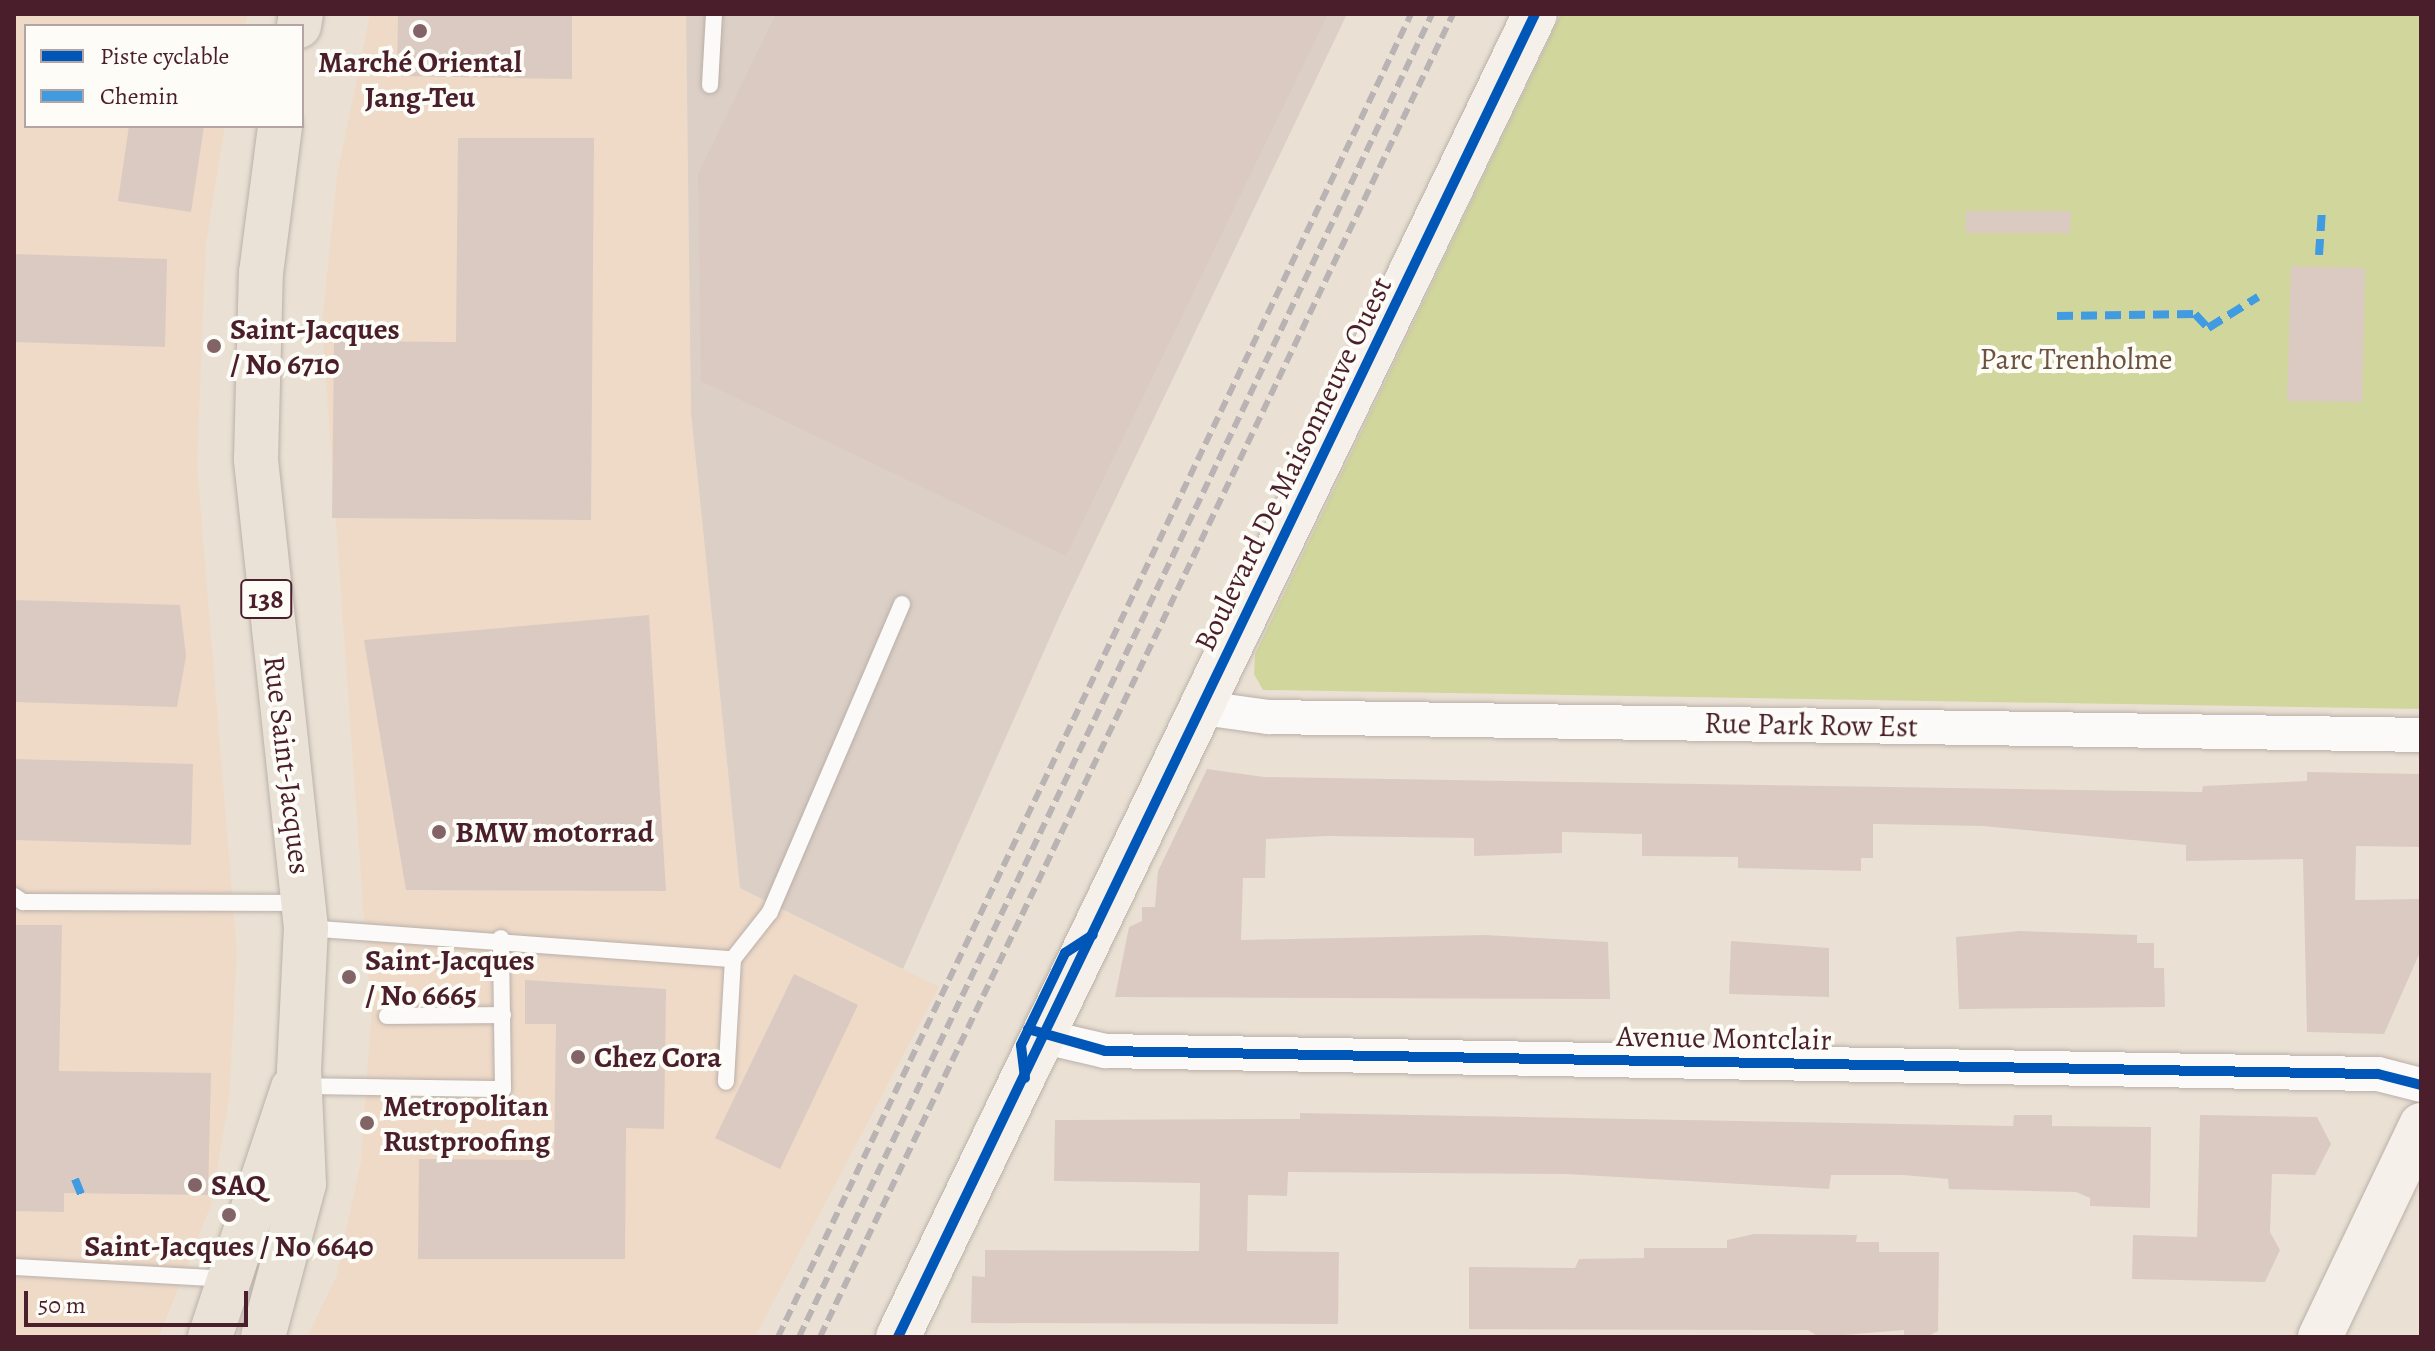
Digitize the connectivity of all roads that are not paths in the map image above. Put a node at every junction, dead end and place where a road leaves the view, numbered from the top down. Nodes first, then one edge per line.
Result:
1 (714, 14) edge
2 (1535, 14) edge
3 (710, 85) dead end
4 (280, 128) edge
5 (902, 604) dead end
6 (1203, 708) junction
7 (2421, 735) edge
8 (14, 896) edge
9 (305, 915) junction
10 (501, 938) junction
11 (733, 959) junction
12 (503, 1015) junction
13 (387, 1016) dead end
14 (1045, 1037) junction
15 (300, 1078) junction
16 (726, 1082) dead end
17 (2421, 1085) edge
18 (2421, 1125) edge
19 (14, 1267) edge
20 (232, 1279) junction
21 (277, 1294) junction
22 (210, 1337) edge
23 (263, 1337) edge
24 (898, 1337) edge
25 (2320, 1337) edge

1 - 3 lane
2 - 6 street, Boulevard De Maisonneuve Ouest
4 - 9 main road, Rue Saint-Jacques / 138
5 - 11 lane
6 - 7 street, Rue Park Row Est
6 - 14 street, Boulevard De Maisonneuve Ouest
8 - 9 lane
9 - 10 lane
9 - 15 main road, Rue Saint-Jacques / 138
10 - 11 lane
10 - 12 lane
11 - 16 lane
12 - 13 lane
12 - 15 lane
14 - 17 street, Avenue Montclair
14 - 24 street, Boulevard De Maisonneuve Ouest
15 - 20 main road, Rue Saint-Jacques / 138
15 - 21 main road, Rue Saint-Jacques / 138
18 - 25 street
19 - 20 lane
20 - 21 lane
20 - 22 main road, Rue Saint-Jacques / 138
21 - 23 main road, Rue Saint-Jacques / 138

